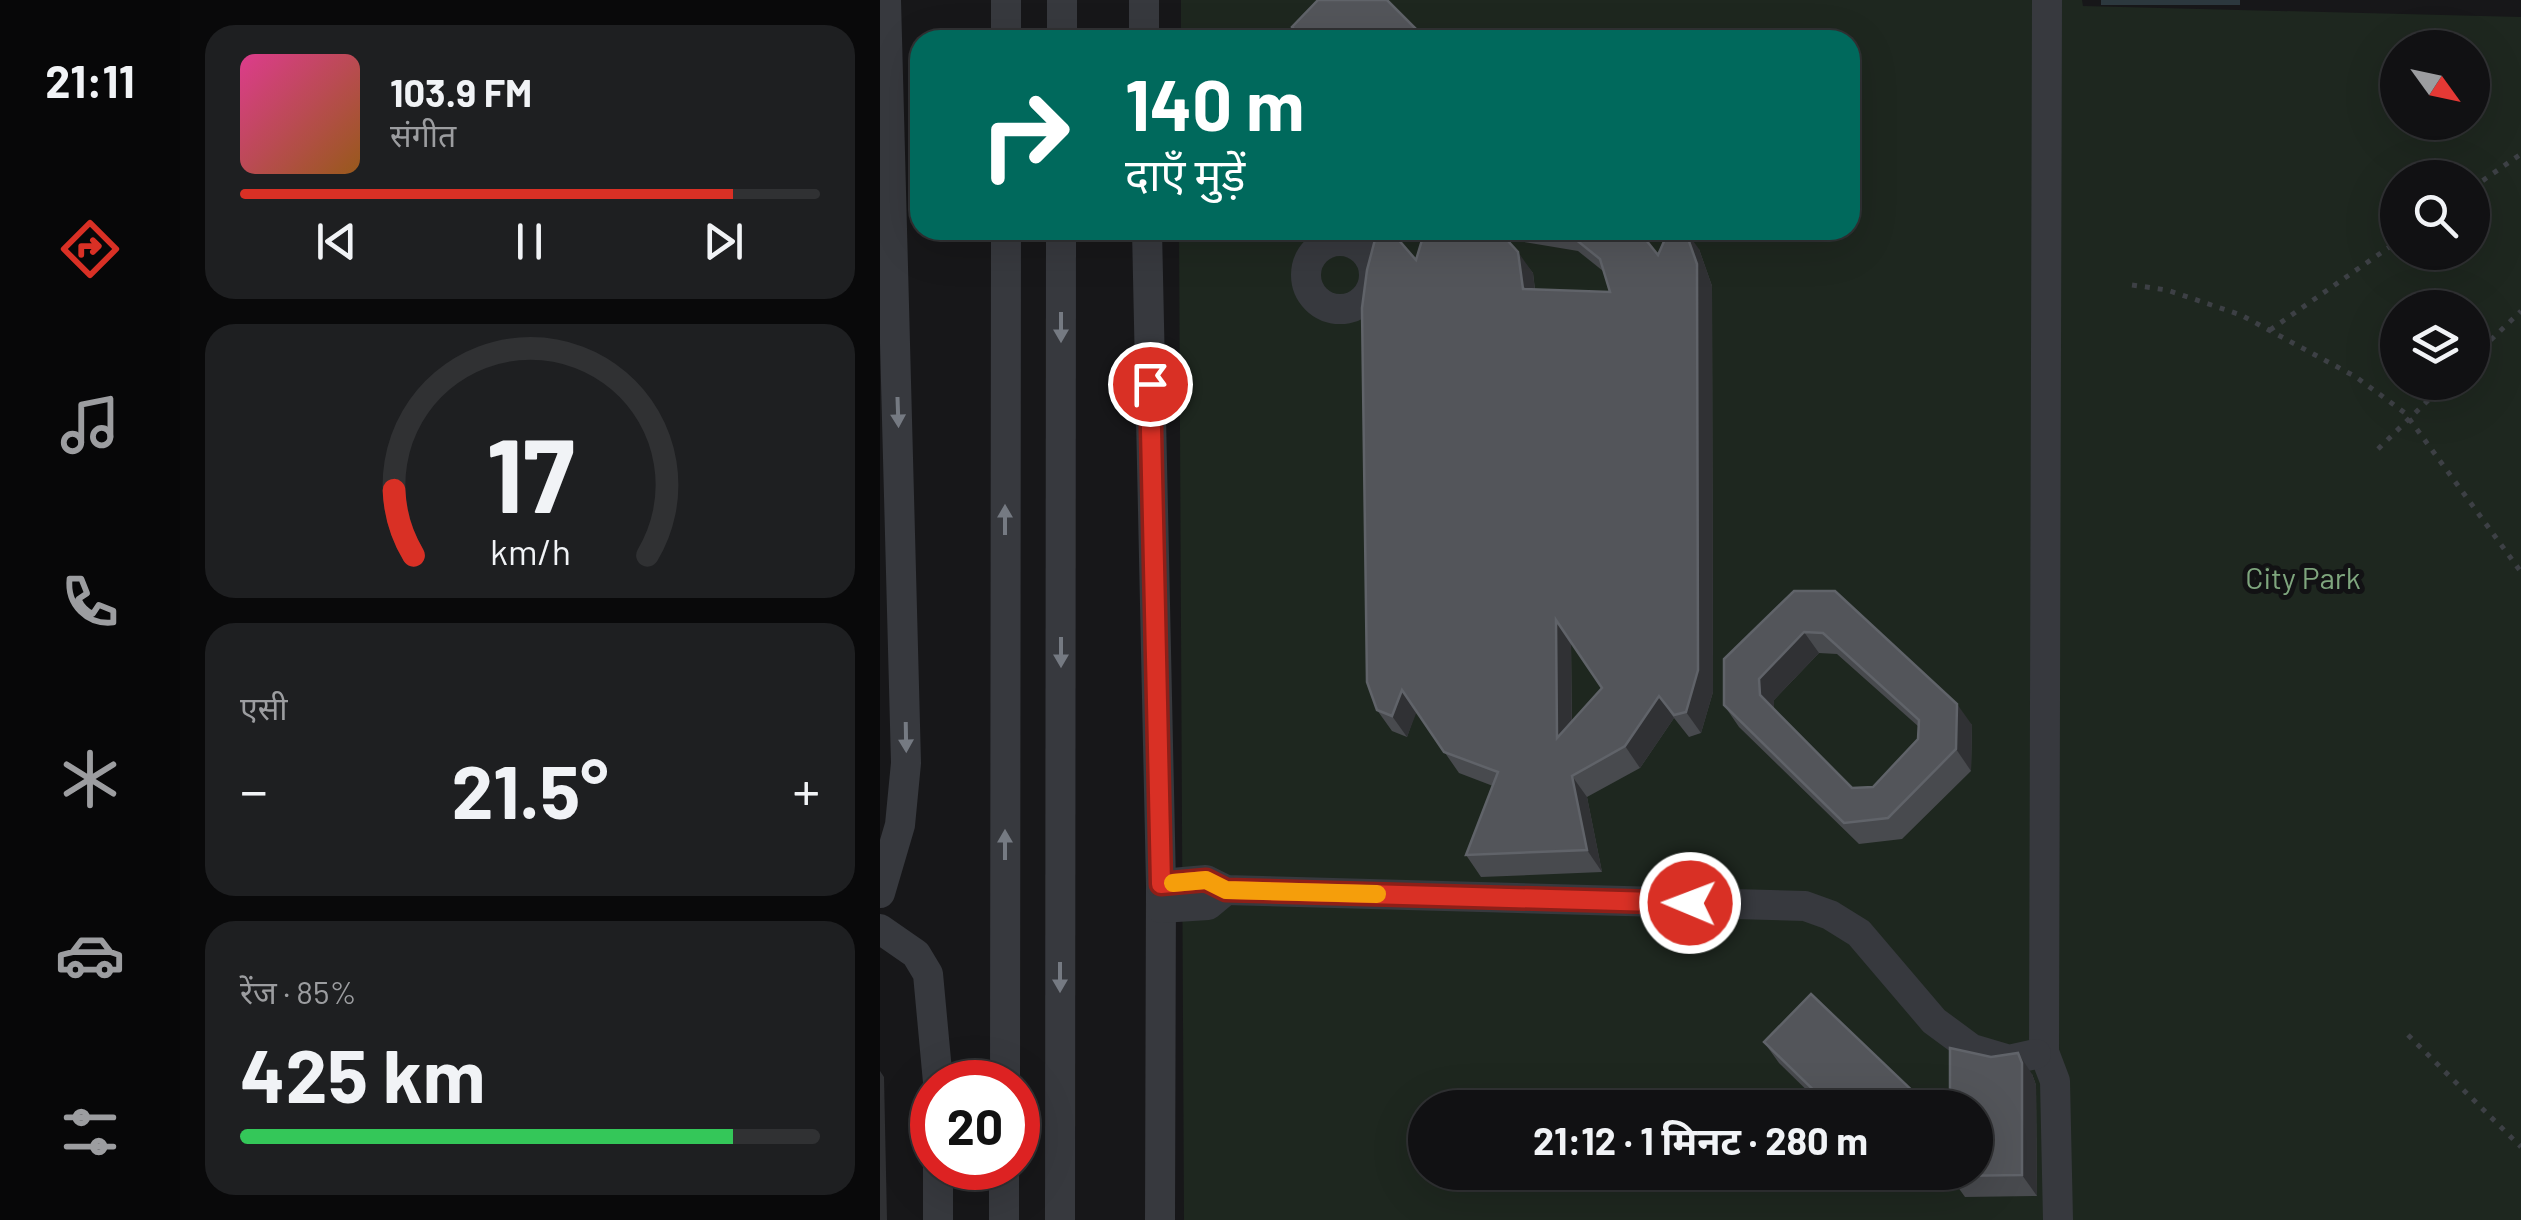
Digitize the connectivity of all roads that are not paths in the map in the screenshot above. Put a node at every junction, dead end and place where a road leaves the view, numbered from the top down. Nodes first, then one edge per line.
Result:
1 (886, 0) edge
2 (1006, 0) edge
3 (1062, 0) edge
4 (1144, 0) edge
5 (2047, 0) edge
6 (1006, 30) edge
7 (1062, 30) edge
8 (1144, 30) edge
9 (1006, 240) edge
10 (1061, 240) edge
11 (1147, 240) edge
12 (891, 565) edge
13 (880, 894) edge
14 (1161, 896) junction
15 (880, 930) edge
16 (2044, 1052) junction
17 (936, 1060) edge
18 (1004, 1060) edge
19 (938, 1190) edge
20 (1004, 1190) edge
21 (938, 1220) edge
22 (1004, 1220) edge
23 (1060, 1220) edge
24 (1160, 1220) edge
25 (2058, 1220) edge

1 -> 12 street
2 - 6 street
3 - 7 street
4 - 8 street
5 - 16 street
18 -> 9 street
10 -> 23 street
11 - 14 street
12 -> 13 street
14 - 16 street
14 - 24 street
15 - 17 street
16 - 25 street
19 - 21 street
20 - 22 street

